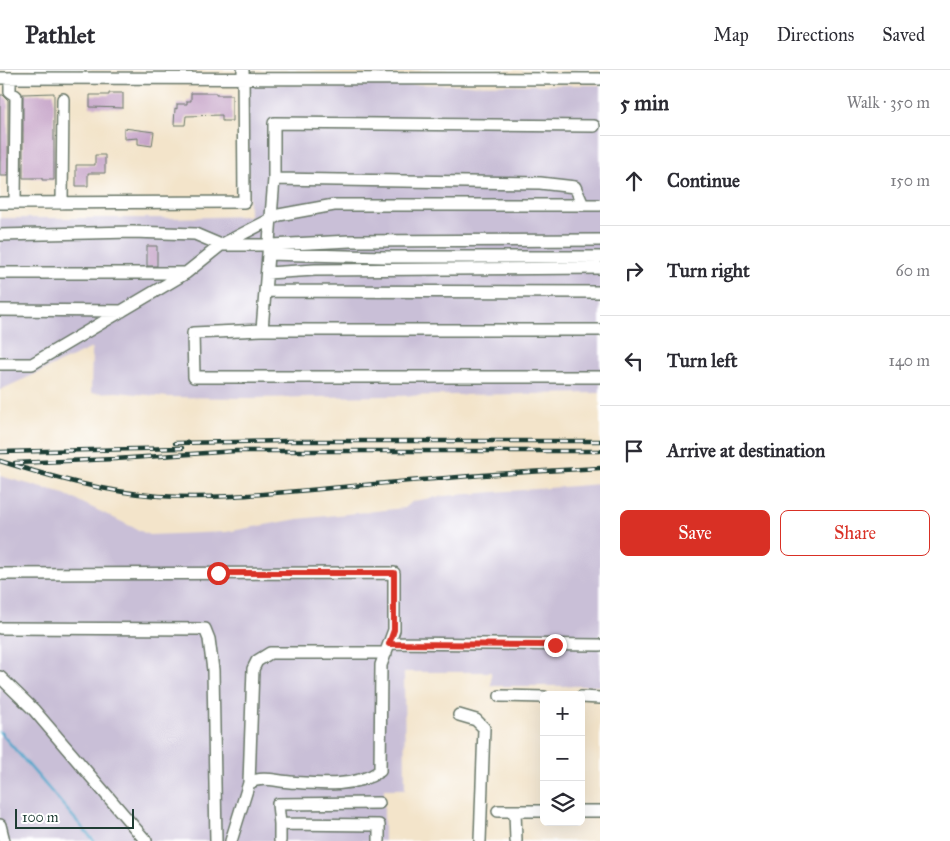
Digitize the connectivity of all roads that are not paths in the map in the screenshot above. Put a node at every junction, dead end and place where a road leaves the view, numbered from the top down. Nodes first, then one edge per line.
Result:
1 (243, 74) edge
2 (5, 78) edge
3 (600, 79) edge
4 (63, 99) dead end
5 (594, 126) dead end
6 (274, 179) junction
7 (0, 203) edge
8 (15, 203) junction
9 (62, 203) junction
10 (600, 204) edge
11 (583, 205) junction
12 (271, 219) junction
13 (0, 235) edge
14 (600, 240) edge
15 (221, 245) junction
16 (268, 249) junction
17 (600, 257) edge
18 (600, 268) edge
19 (0, 273) edge
20 (186, 273) junction
21 (267, 273) junction
22 (265, 291) junction
23 (600, 292) edge
24 (0, 310) edge
25 (122, 311) junction
26 (262, 330) junction
27 (600, 330) edge
28 (0, 364) edge
29 (600, 378) edge
30 (0, 574) edge
31 (0, 628) edge
32 (600, 645) edge
33 (387, 648) junction
34 (0, 677) edge
35 (500, 696) dead end
36 (540, 697) edge
37 (585, 697) edge
38 (600, 698) edge
39 (459, 715) dead end
40 (295, 782) junction
41 (249, 783) junction
42 (295, 803) junction
43 (379, 803) dead end
44 (515, 811) junction
45 (540, 811) edge
46 (585, 811) edge
47 (600, 811) edge
48 (498, 812) dead end
49 (0, 824) edge
50 (280, 824) junction
51 (4, 841) edge
52 (146, 841) edge
53 (216, 841) edge
54 (231, 841) edge
55 (280, 841) edge
56 (379, 841) edge
57 (480, 841) edge
58 (516, 841) edge

1 - 2 street
1 - 3 street
1 - 9 street
2 - 8 street
4 - 9 street
5 - 6 street
6 - 11 street
6 - 12 street
7 - 8 street
8 - 9 street
10 - 11 street
11 - 12 street
12 - 15 street
12 - 16 street
13 - 15 street
14 - 16 street
15 - 16 street
15 - 20 street
16 - 17 street
16 - 21 street
18 - 21 street
19 - 20 street
20 - 25 street
21 - 22 street
22 - 23 street
22 - 26 street
24 - 25 street
25 - 28 street
26 - 27 street
26 - 29 street
30 - 33 street
31 - 53 street
32 - 33 street
33 - 40 street
33 - 41 street
34 - 52 street
35 - 36 street
37 - 38 street
39 - 57 street
40 - 41 street
40 - 42 street
41 - 54 street
42 - 43 street
42 - 50 street
44 - 45 street
44 - 48 street
44 - 58 street
46 - 47 street
49 - 51 street
50 - 55 street
50 - 56 street

